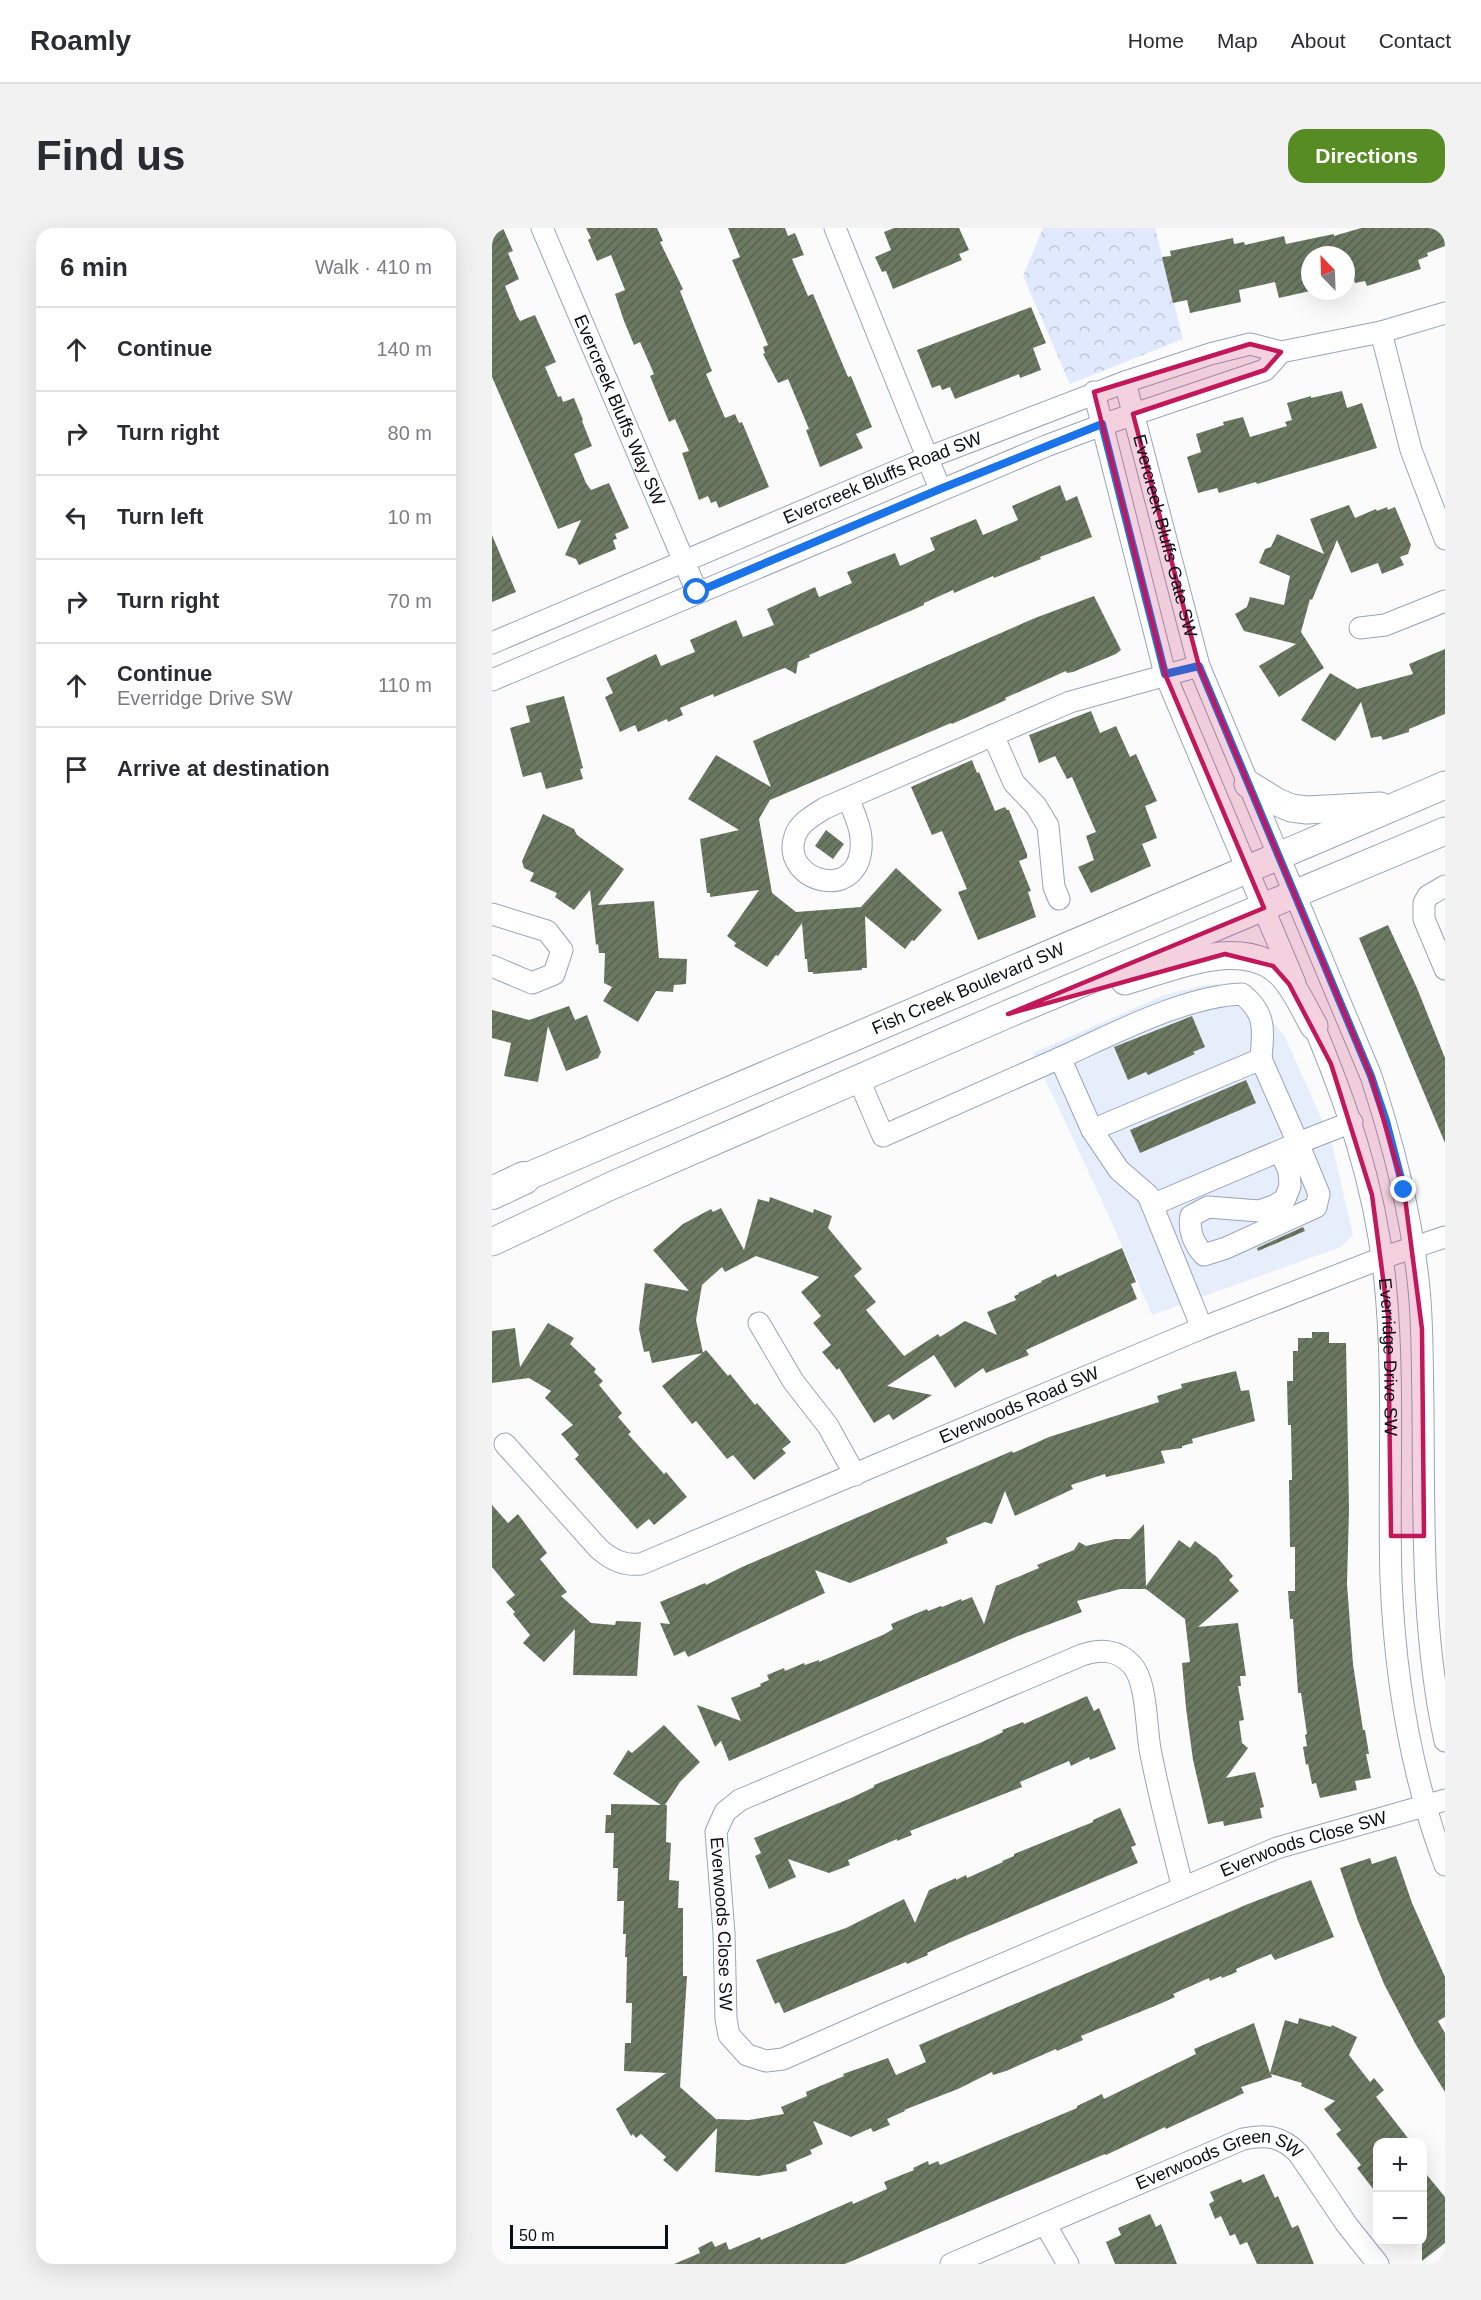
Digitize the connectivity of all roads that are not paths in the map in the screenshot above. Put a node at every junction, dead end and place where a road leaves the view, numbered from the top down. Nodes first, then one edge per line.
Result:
1 (542, 228) edge
2 (835, 228) edge
3 (1445, 313) edge
4 (1382, 332) junction
5 (1281, 352) junction
6 (1125, 381) junction
7 (1094, 392) junction
8 (1133, 414) junction
9 (1102, 424) junction
10 (927, 458) junction
11 (940, 489) junction
12 (1445, 539) edge
13 (684, 561) junction
14 (697, 592) junction
15 (1445, 602) edge
16 (1360, 628) dead end
17 (492, 643) edge
18 (1199, 666) junction
19 (1165, 674) junction
20 (492, 680) edge
21 (993, 735) junction
22 (1248, 784) junction
23 (1445, 785) edge
24 (848, 798) dead end
25 (1394, 806) junction
26 (1445, 831) edge
27 (1277, 855) junction
28 (1247, 868) junction
29 (1445, 886) edge
30 (1295, 895) junction
31 (1059, 900) dead end
32 (1264, 908) junction
33 (492, 914) edge
34 (492, 966) edge
35 (1445, 969) edge
36 (1008, 1014) junction
37 (1314, 1026) junction
38 (1060, 1058) junction
39 (1261, 1059) junction
40 (859, 1080) junction
41 (1352, 1122) junction
42 (1092, 1130) junction
43 (1289, 1147) junction
44 (524, 1178) joint
45 (492, 1195) edge
46 (1152, 1205) junction
47 (1445, 1237) edge
48 (492, 1242) edge
49 (1414, 1247) junction
50 (1382, 1258) junction
51 (759, 1323) dead end
52 (1202, 1328) junction
53 (505, 1444) dead end
54 (855, 1475) junction
55 (1391, 1536) junction
56 (1424, 1536) junction
57 (1445, 1741) edge
58 (1436, 1803) edge
59 (1445, 1865) edge
60 (1183, 1888) junction
61 (1045, 2224) junction
62 (951, 2264) edge
63 (1068, 2264) edge
64 (1378, 2264) edge

1 - 13 street, Evercreek Bluffs Way SW
2 - 10 street
3 - 4 street, Evercreek Bluffs Road SW
4 - 5 street, Evercreek Bluffs Road SW
4 - 12 street
5 - 6 street, Evercreek Bluffs Road SW
5 - 8 street, Evercreek Bluffs Road SW
6 - 7 street, Evercreek Bluffs Road SW
6 - 8 street, Evercreek Bluffs Gate SW
7 - 9 street, Evercreek Bluffs Gate SW
7 - 10 street, Evercreek Bluffs Road SW
8 - 9 street, Evercreek Bluffs Road SW
8 - 18 street, Evercreek Bluffs Gate SW
9 - 11 street, Evercreek Bluffs Road SW
9 - 19 street, Evercreek Bluffs Gate SW
10 - 11 street
10 - 13 street, Evercreek Bluffs Road SW
11 - 14 street, Evercreek Bluffs Road SW
13 - 14 street, Evercreek Bluffs Way SW
13 - 17 street, Evercreek Bluffs Road SW
14 - 20 street, Evercreek Bluffs Road SW
15 - 16 street
18 - 19 street
18 - 22 street, Evercreek Bluffs Gate SW
19 - 21 street
19 - 28 street, Evercreek Bluffs Gate SW
21 - 24 street
21 - 31 street
22 - 25 main road
22 - 27 street, Evercreek Bluffs Gate SW
23 - 25 main road, Fish Creek Boulevard SW
25 - 27 main road, Fish Creek Boulevard SW
26 - 30 main road
27 - 28 main road, Fish Creek Boulevard SW
27 - 30 street, Everridge Drive SW
28 - 32 street, Everridge Drive SW
28 - 44 main road, Fish Creek Boulevard SW
29 - 35 street
30 - 32 main road
30 - 49 street, Everridge Drive SW
32 - 36 main road
32 - 37 street, Everridge Drive SW
33 - 34 street
36 - 37 main road
36 - 40 main road
37 - 41 street, Everridge Drive SW
38 - 39 street
38 - 40 street
38 - 42 street
39 - 42 street
39 - 43 street
40 - 48 main road
41 - 43 street
41 - 50 street, Everridge Drive SW
42 - 46 street
43 - 43 street
43 - 46 street
44 - 45 highway
46 - 52 street
47 - 49 street, Everwoods Road SW
49 - 50 street, Everwoods Road SW
49 - 56 street, Everridge Drive SW
50 - 52 street, Everwoods Road SW
50 - 55 street, Everridge Drive SW
51 - 54 street
52 - 54 street, Everwoods Road SW
53 - 54 street, Everwoods Road SW
55 - 56 street
55 - 58 street, Everridge Drive SW
56 - 57 street, Everridge Drive SW
58 - 59 street, Everridge Drive SW
58 - 60 street, Everwoods Close SW
60 - 60 street, Everwoods Close SW
61 - 62 street, Everwoods Green SW
61 - 63 street
61 - 64 street, Everwoods Green SW

